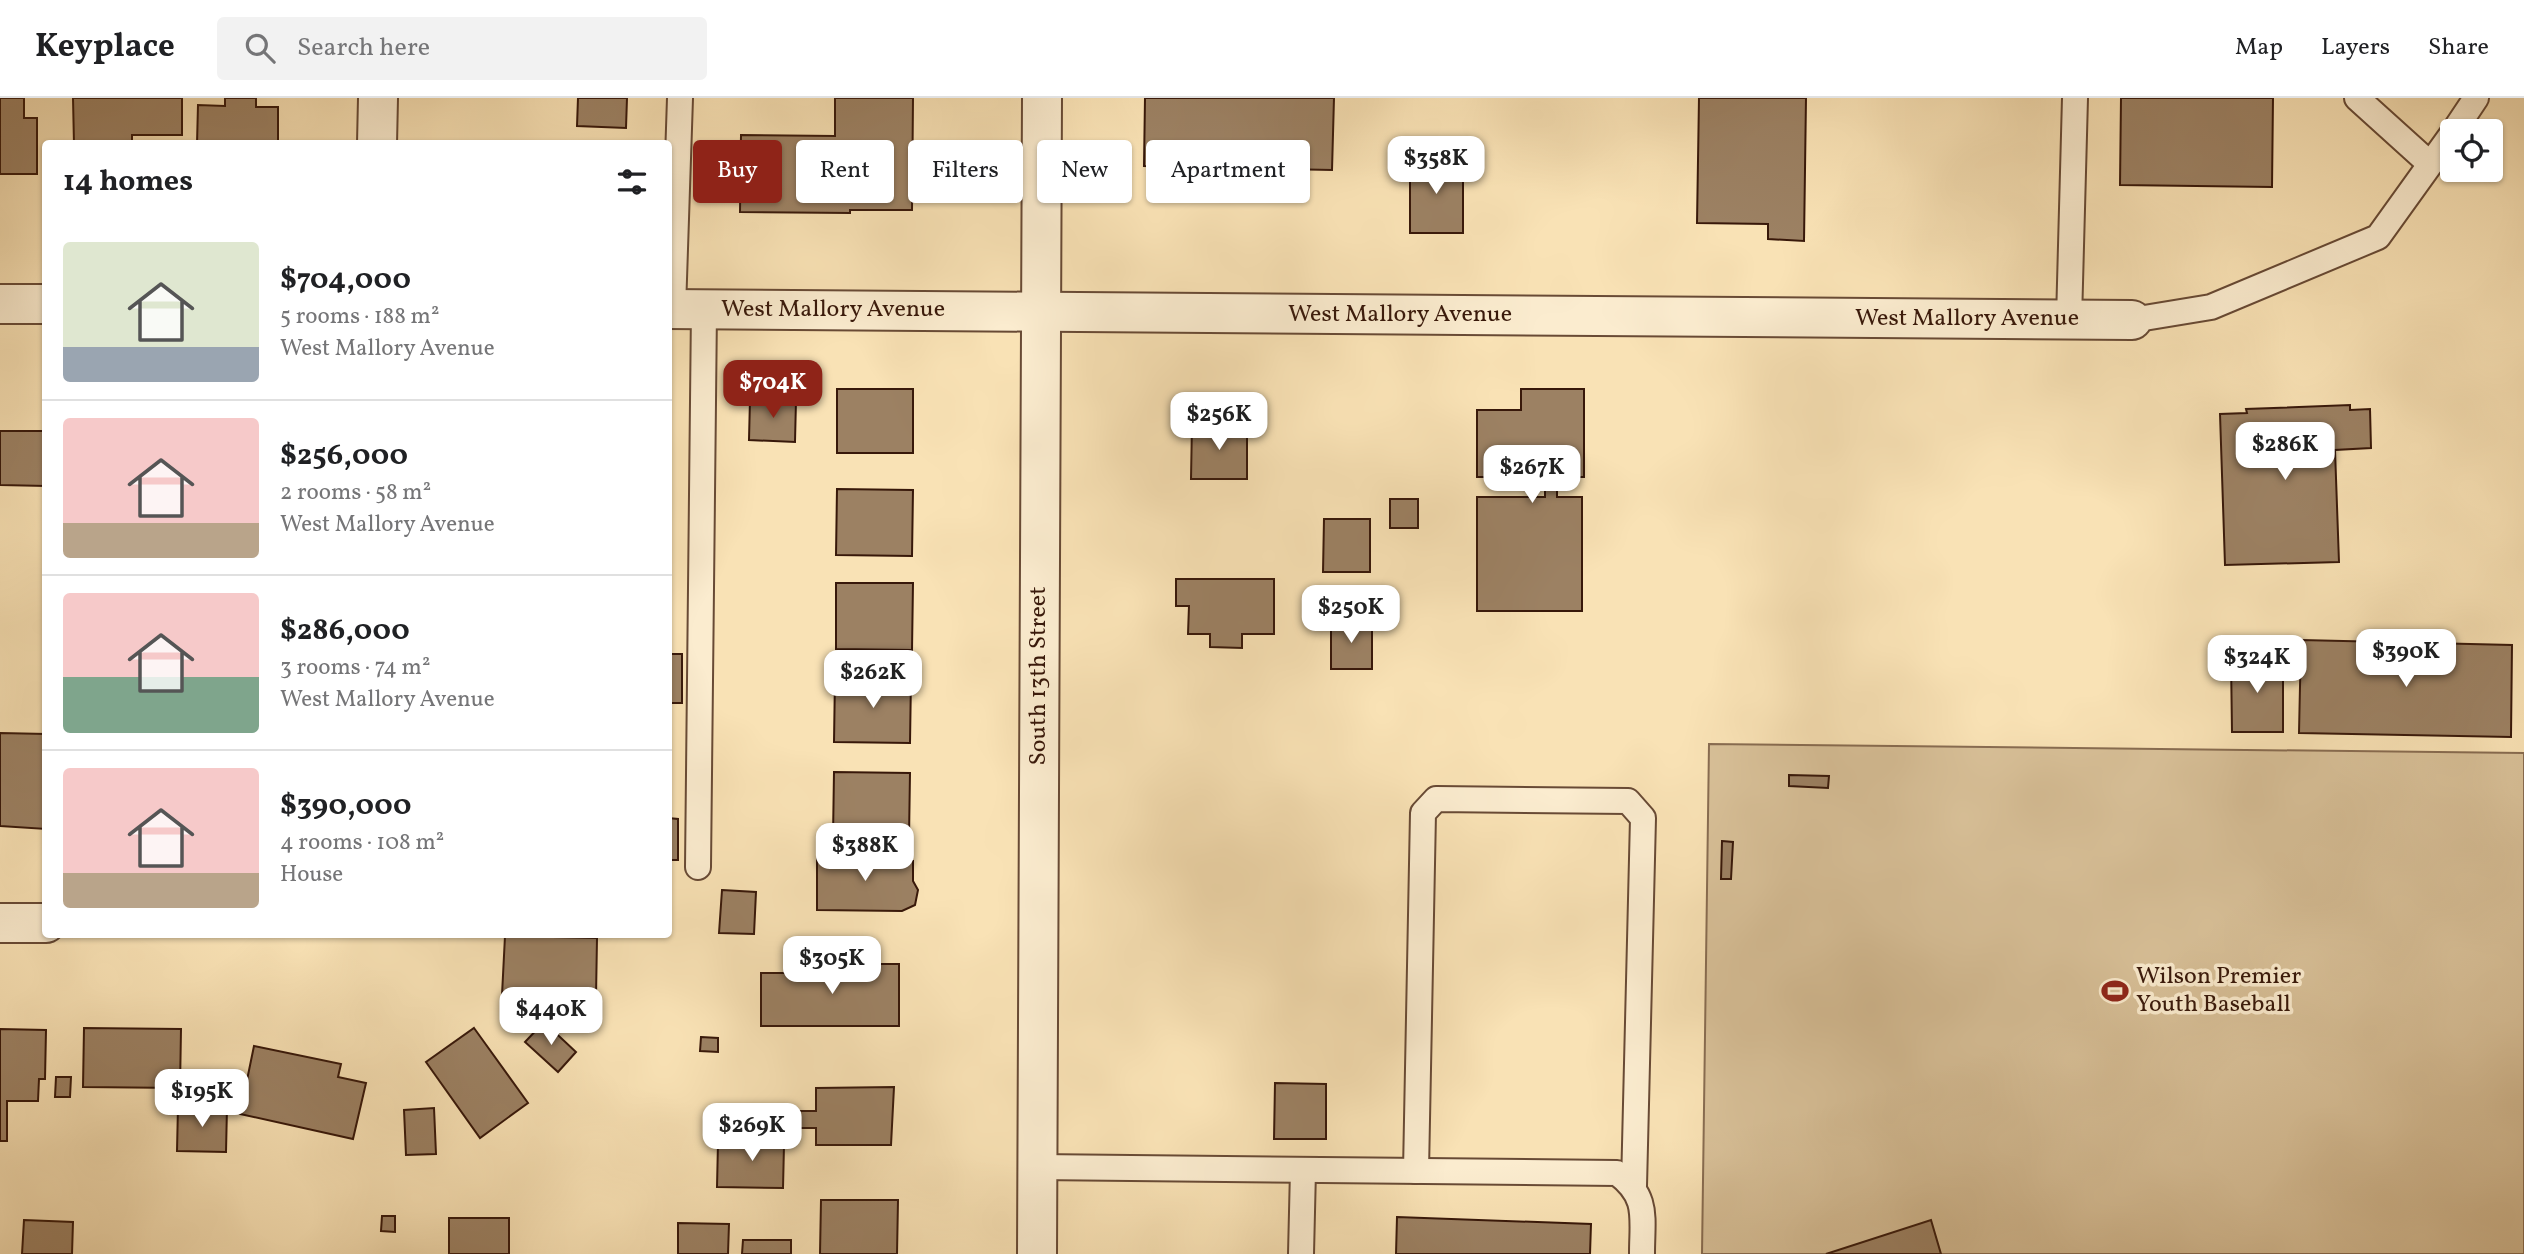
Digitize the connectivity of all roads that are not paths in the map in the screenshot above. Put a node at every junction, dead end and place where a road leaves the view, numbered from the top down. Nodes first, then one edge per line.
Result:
1 (378, 98) edge
2 (680, 98) edge
3 (1042, 98) edge
4 (2075, 98) edge
5 (2357, 98) edge
6 (2476, 98) edge
7 (2462, 119) edge
8 (377, 140) edge
9 (2440, 151) edge
10 (2430, 164) junction
11 (0, 304) edge
12 (42, 304) edge
13 (682, 309) edge
14 (1039, 312) junction
15 (2068, 320) junction
16 (2132, 320) joint
17 (698, 867) dead end
18 (0, 923) edge
19 (42, 923) edge
20 (1037, 1167) junction
21 (1303, 1170) junction
22 (1416, 1171) junction
23 (1634, 1186) junction
24 (1037, 1254) edge
25 (1301, 1254) edge
26 (1642, 1254) edge

1 - 8 street
2 - 13 lane
3 - 14 street, South 13th Street
4 - 15 lane
5 - 10 lane
6 - 7 lane
9 - 10 lane
10 - 16 lane
11 - 12 street
13 - 14 street, West Mallory Avenue
13 - 17 lane
14 - 15 street, West Mallory Avenue
14 - 20 street, South 13th Street
15 - 16 street, West Mallory Avenue
18 - 19 street
20 - 21 lane
20 - 24 street, South 13th Street
21 - 22 lane
21 - 25 lane
22 - 23 lane
22 - 23 lane
23 - 26 lane

